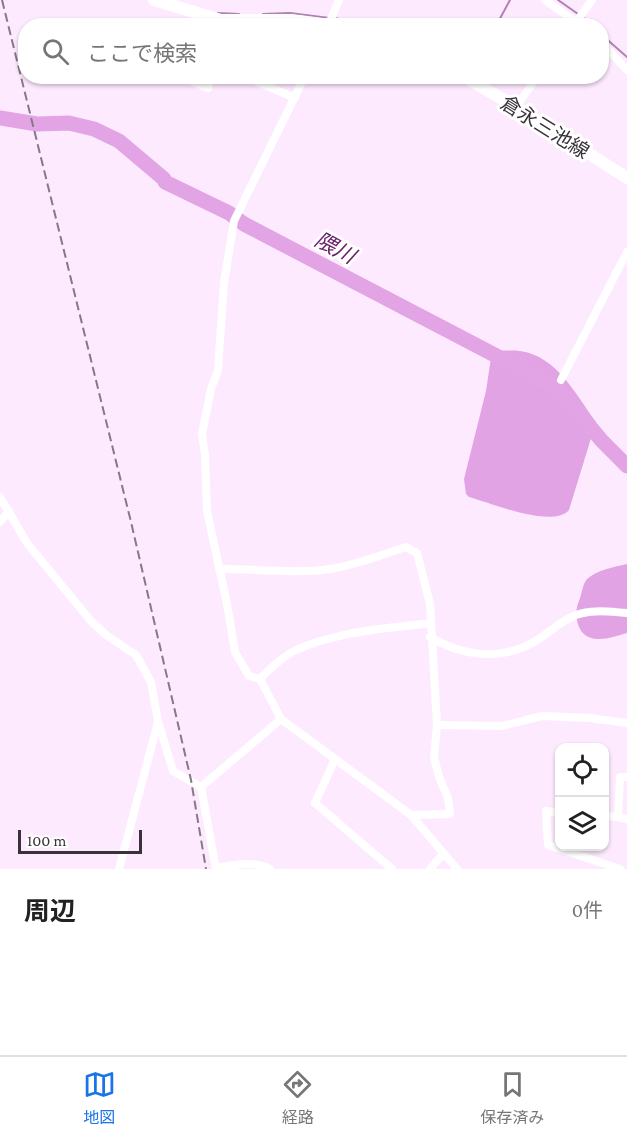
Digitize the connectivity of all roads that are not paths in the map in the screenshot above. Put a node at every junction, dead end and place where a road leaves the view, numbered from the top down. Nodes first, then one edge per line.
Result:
1 (154, 0) edge
2 (339, 0) edge
3 (545, 0) edge
4 (592, 0) edge
5 (214, 18) edge
6 (334, 18) edge
7 (571, 18) edge
8 (581, 18) edge
9 (609, 51) edge
10 (627, 70) edge
11 (263, 84) edge
12 (301, 84) edge
13 (477, 84) edge
14 (532, 84) edge
15 (295, 98) junction
16 (516, 107) junction
17 (627, 178) edge
18 (627, 252) edge
19 (561, 380) dead end
20 (0, 496) edge
21 (9, 511) junction
22 (0, 522) edge
23 (219, 568) junction
24 (627, 613) edge
25 (430, 623) junction
26 (430, 637) junction
27 (260, 679) junction
28 (281, 719) junction
29 (158, 721) junction
30 (627, 723) edge
31 (437, 725) junction
32 (335, 759) junction
33 (627, 777) edge
34 (201, 787) junction
35 (555, 812) edge
36 (411, 815) junction
37 (622, 818) edge
38 (555, 847) edge
39 (566, 851) edge
40 (443, 854) junction
41 (216, 868) edge
42 (118, 869) edge
43 (270, 869) edge
44 (392, 869) edge
45 (430, 869) edge
46 (456, 869) edge
47 (620, 869) edge

1 - 5 main road
2 - 6 street
3 - 7 street
4 - 8 street
9 - 10 street
11 - 15 street
12 - 15 street
13 - 16 main road, 倉永三池線
14 - 16 street
15 - 23 street
16 - 17 main road, 倉永三池線
18 - 19 street
20 - 21 street
21 - 22 street
21 - 29 street
23 - 25 street
23 - 27 street
24 - 26 street
25 - 26 street
25 - 27 street
26 - 31 street
27 - 28 street
28 - 32 street
28 - 34 street
29 - 34 street
29 - 42 street
30 - 31 street
31 - 36 street
32 - 36 street
32 - 44 street
33 - 37 street
34 - 41 street
35 - 38 street
36 - 40 street
39 - 47 street
40 - 45 street
40 - 46 street
41 - 43 street

